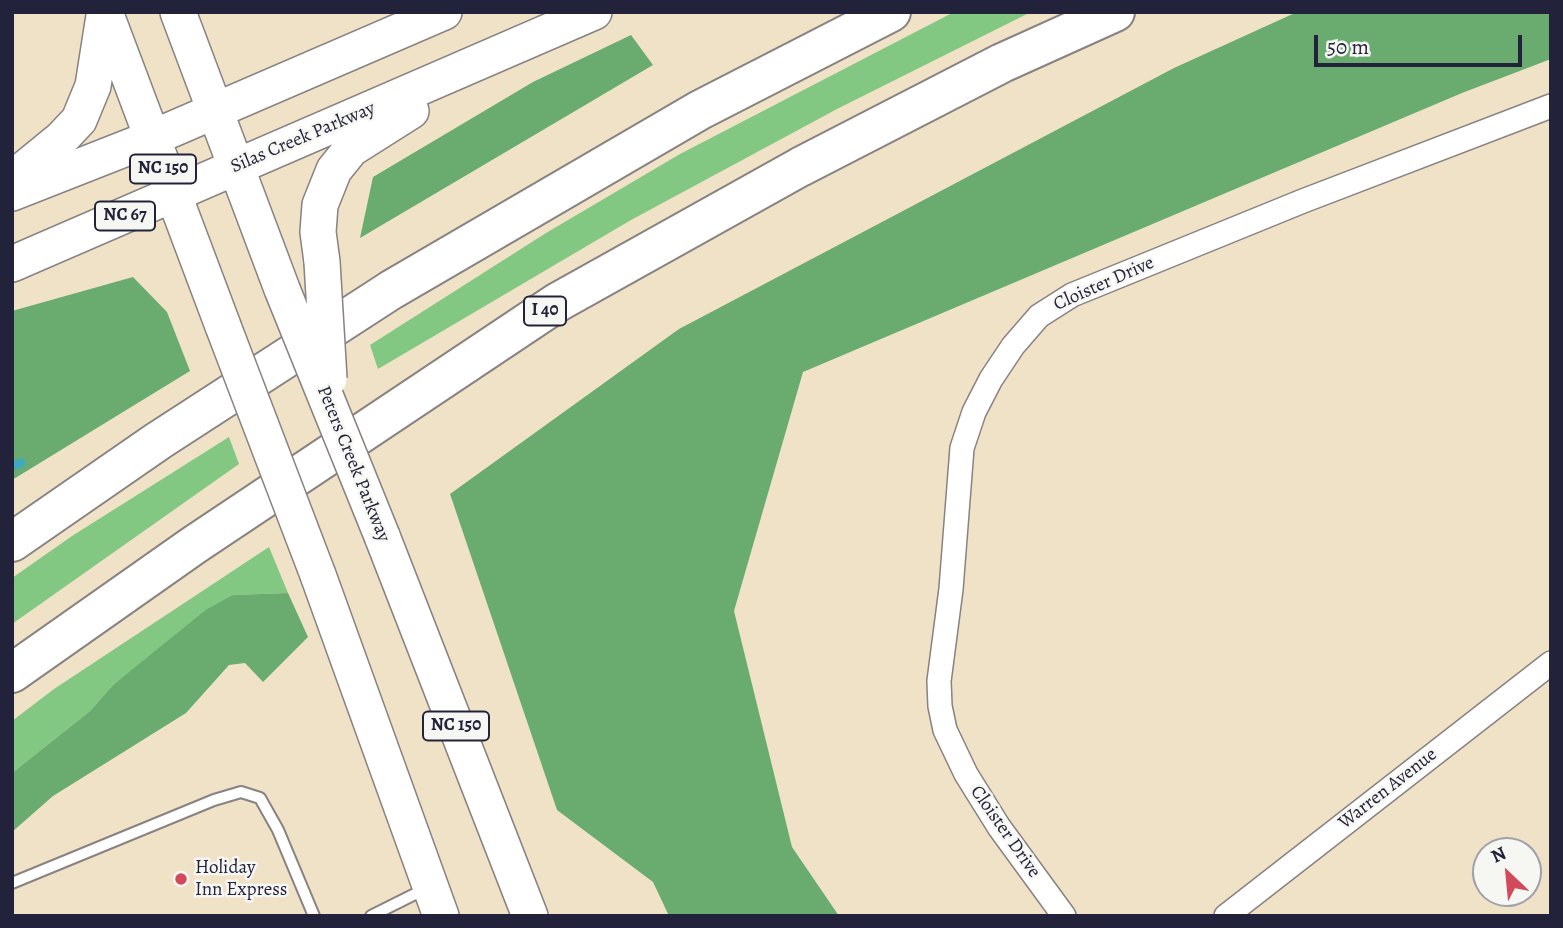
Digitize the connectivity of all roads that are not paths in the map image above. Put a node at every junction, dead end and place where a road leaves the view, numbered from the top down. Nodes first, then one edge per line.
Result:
1 (105, 12) edge
2 (178, 12) edge
3 (444, 12) edge
4 (594, 12) edge
5 (891, 12) edge
6 (1115, 12) edge
7 (519, 45) junction
8 (1551, 107) edge
9 (215, 111) junction
10 (152, 138) junction
11 (236, 167) junction
12 (12, 179) edge
13 (12, 193) edge
14 (172, 194) junction
15 (12, 264) edge
16 (332, 411) junction
17 (12, 542) edge
18 (1551, 663) edge
19 (12, 673) edge
20 (12, 883) edge
21 (436, 901) edge
22 (314, 916) edge
23 (371, 916) edge
24 (530, 916) edge
25 (1064, 916) edge
26 (1226, 916) edge

1 - 10 main road, NC 150
1 - 12 main road
2 - 9 main road, Peters Creek Parkway / NC 150
3 - 9 main road
4 - 7 main road, Silas Creek Parkway
5 - 17 highway
6 - 19 highway, I 40
7 - 11 main road, Silas Creek Parkway
7 - 16 main road, bridge
8 - 25 street, Cloister Drive
9 - 10 main road
9 - 11 main road, Peters Creek Parkway / NC 150
10 - 13 main road
10 - 14 main road, NC 150
11 - 14 main road, Silas Creek Parkway / NC 67
11 - 16 main road, Peters Creek Parkway / NC 150, bridge
14 - 15 main road, Silas Creek Parkway / NC 67
14 - 21 main road, NC 150, bridge
16 - 24 main road, Peters Creek Parkway / NC 150, bridge
18 - 26 street, Warren Avenue
20 - 22 lane
21 - 23 lane

